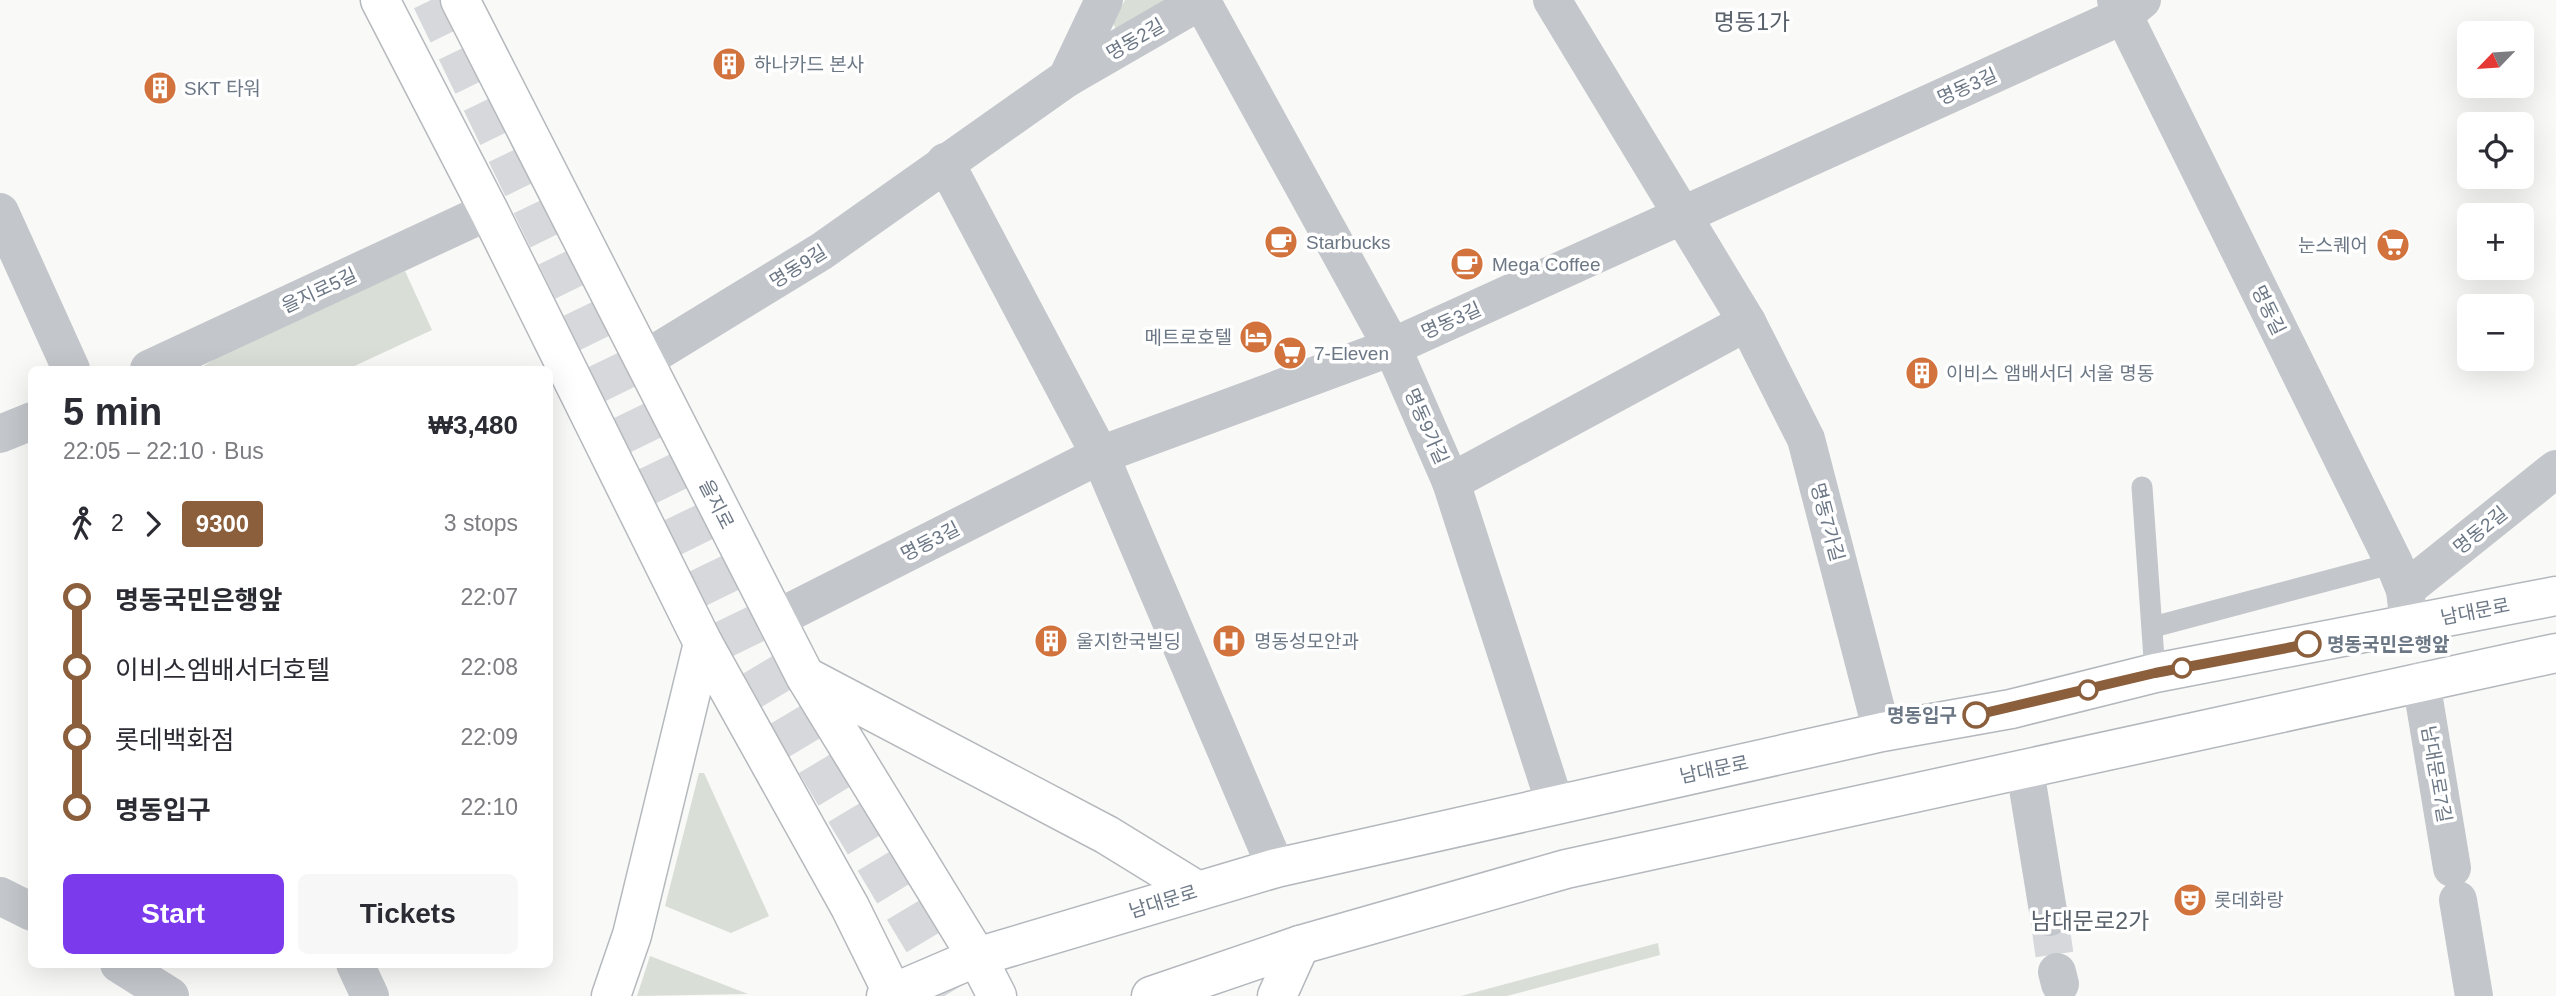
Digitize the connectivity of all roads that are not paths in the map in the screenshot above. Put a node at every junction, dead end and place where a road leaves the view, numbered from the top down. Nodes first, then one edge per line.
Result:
1 (380, 0) edge
2 (460, 0) edge
3 (1104, 0) edge
4 (1201, 0) edge
5 (1552, 0) edge
6 (2127, 5) edge
7 (1067, 78) junction
8 (946, 162) junction
9 (489, 211) junction
10 (0, 212) edge
11 (1682, 216) junction
12 (1747, 322) junction
13 (1392, 347) junction
14 (644, 360) junction
15 (70, 366) edge
16 (155, 366) edge
17 (28, 423) edge
18 (0, 434) edge
19 (1100, 455) junction
20 (2556, 469) edge
21 (1451, 482) junction
22 (2142, 487) dead end
23 (2403, 593) junction
24 (2556, 596) edge
25 (776, 619) junction
26 (2153, 627) junction
27 (703, 643) junction
28 (2556, 653) edge
29 (2155, 673) junction
30 (805, 676) junction
31 (2421, 681) junction
32 (1882, 732) junction
33 (2025, 770) junction
34 (1555, 803) junction
35 (1276, 868) junction
36 (1198, 891) junction
37 (0, 896) edge
38 (28, 910) edge
39 (2049, 917) tunnel mouth
40 (1300, 945) junction
41 (977, 957) junction
42 (125, 968) edge
43 (357, 968) edge
44 (891, 995) edge
45 (170, 996) edge
46 (370, 996) edge
47 (611, 996) edge
48 (997, 996) edge
49 (1151, 996) edge
50 (1277, 996) edge
51 (2474, 996) edge

1 - 9 main road
2 - 14 main road, 을지로
3 - 7 street, 명동9길
4 - 7 street, 명동2길
4 - 13 street, 명동9가길
5 - 11 street, 명동7가길
6 - 11 street, 명동3길
6 - 23 street, 명동길
7 - 8 street, 명동9길
8 - 14 street, 명동9길
8 - 19 street
9 - 16 street, 을지로5길
9 - 27 main road
10 - 15 street
11 - 12 street, 명동7가길
11 - 13 street, 명동3길
12 - 21 street
12 - 32 street, 명동7가길
13 - 19 street, 명동3길
13 - 21 street, 명동9가길
14 - 25 main road, 을지로
17 - 18 street
19 - 25 street, 명동3길
19 - 35 street
20 - 23 street, 명동2길
21 - 34 street, 명동9가길
22 - 26 lane
23 - 24 main road, 남대문로
23 - 26 lane
23 - 29 main road, 남대문로
25 - 30 main road, 을지로
26 - 29 lane
27 - 44 main road
27 - 47 main road
28 - 31 main road
29 - 32 main road, 남대문로
30 - 36 main road
30 - 41 main road, 을지로
31 - 33 main road
31 - 51 street, 남대문로7길
32 - 34 main road, 남대문로
33 - 39 street
33 - 40 main road
34 - 35 main road, 남대문로
35 - 36 main road, 남대문로
36 - 41 main road, 남대문로
37 - 38 street
40 - 49 main road
40 - 50 main road
41 - 44 main road, 남대문로
41 - 48 main road, 을지로
42 - 45 street
43 - 46 street

